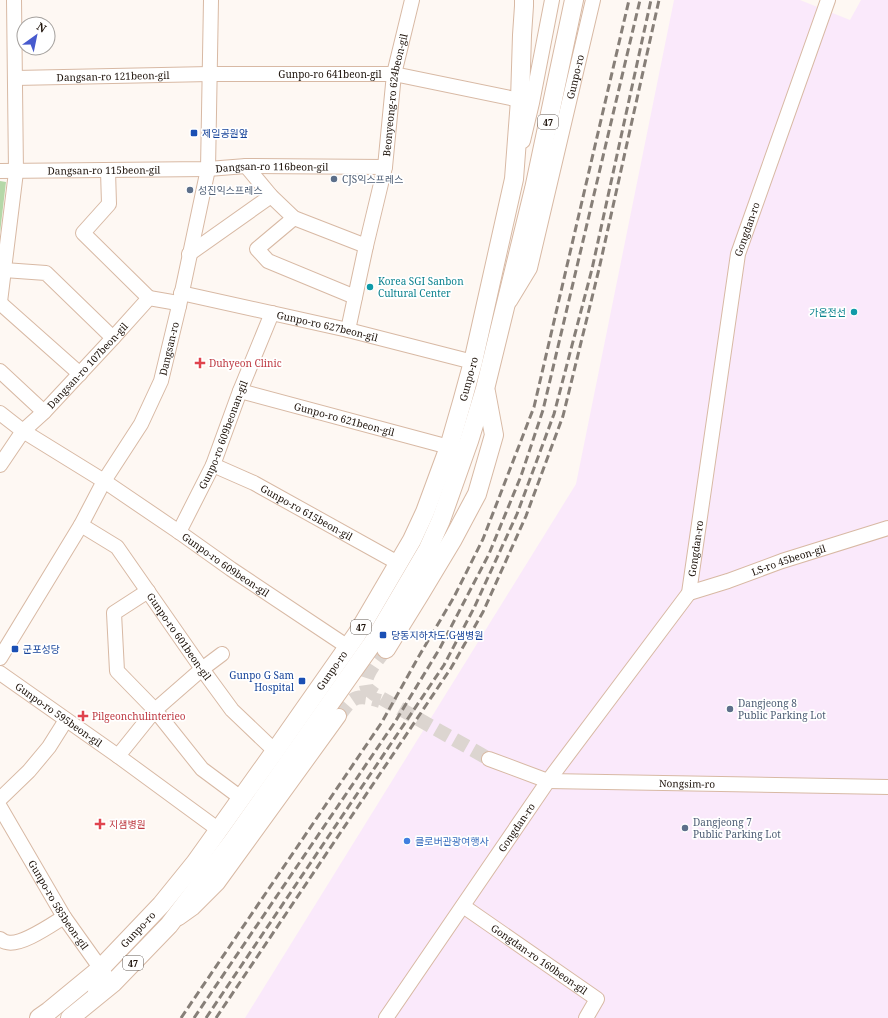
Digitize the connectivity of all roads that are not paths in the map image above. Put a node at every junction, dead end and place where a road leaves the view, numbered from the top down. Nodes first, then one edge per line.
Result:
1 (14, 0) edge
2 (211, 0) edge
3 (412, 0) edge
4 (524, 0) edge
5 (552, 0) edge
6 (574, 0) edge
7 (593, 0) edge
8 (828, 0) edge
9 (210, 74) junction
10 (394, 74) junction
11 (15, 78) junction
12 (520, 100) junction
13 (246, 166) junction
14 (385, 167) junction
15 (208, 169) junction
16 (0, 171) edge
17 (108, 171) junction
18 (16, 172) junction
19 (514, 179) junction
20 (271, 196) junction
21 (294, 218) junction
22 (366, 246) junction
23 (189, 254) junction
24 (4, 270) junction
25 (354, 297) junction
26 (149, 298) junction
27 (180, 299) junction
28 (0, 302) edge
29 (504, 312) junction
30 (272, 313) junction
31 (348, 330) junction
32 (113, 338) junction
33 (473, 362) junction
34 (0, 371) edge
35 (80, 374) junction
36 (485, 389) junction
37 (240, 391) junction
38 (44, 412) junction
39 (0, 413) edge
40 (23, 430) junction
41 (449, 447) junction
42 (0, 465) edge
43 (213, 465) junction
44 (104, 481) junction
45 (81, 525) junction
46 (888, 528) edge
47 (179, 532) junction
48 (398, 563) junction
49 (148, 590) junction
50 (689, 593) junction
51 (348, 648) junction
52 (386, 649) tunnel mouth
53 (222, 654) dead end
54 (0, 658) edge
55 (202, 668) junction
56 (0, 674) edge
57 (155, 710) junction
58 (339, 716) tunnel mouth
59 (66, 720) junction
60 (276, 751) junction
61 (118, 756) junction
62 (489, 759) tunnel mouth
63 (548, 781) junction
64 (888, 787) edge
65 (241, 798) junction
66 (0, 799) edge
67 (0, 807) edge
68 (219, 830) junction
69 (463, 906) junction
70 (64, 917) junction
71 (169, 925) junction
72 (0, 939) edge
73 (100, 969) junction
74 (93, 999) junction
75 (39, 1018) edge
76 (70, 1018) edge
77 (386, 1018) edge
78 (586, 1018) edge

1 - 11 street
2 - 9 street, Dangsan-ro
3 - 10 street, Beonyeong-ro 624beon-gil
4 - 12 main road, Gunpo-ro / 47
5 - 19 street, Gunpo-ro
6 - 29 main road, Gunpo-ro / 47
7 - 29 street, Gunpo-ro
8 - 50 street, Gongdan-ro
9 - 10 street, Gunpo-ro 641beon-gil
9 - 11 street, Dangsan-ro 121beon-gil
9 - 15 street, Dangsan-ro
10 - 12 street, Gunpo-ro 641beon-gil
10 - 14 street, Beonyeong-ro 624beon-gil
11 - 18 street
12 - 19 main road, Gunpo-ro / 47
13 - 14 street, Dangsan-ro 116beon-gil
13 - 15 street, Dangsan-ro 116beon-gil
13 - 20 street
14 - 22 street, Beonyeong-ro 624beon-gil
15 - 17 street, Dangsan-ro 115beon-gil
15 - 23 street, Dangsan-ro
16 - 18 street, Dangsan-ro 115beon-gil
17 - 18 street, Dangsan-ro 115beon-gil
17 - 26 street
18 - 24 street
19 - 33 main road, Gunpo-ro / 47
20 - 21 street
20 - 23 street
21 - 22 street
21 - 25 street
22 - 25 street, Beonyeong-ro 624beon-gil
23 - 27 street, Dangsan-ro
24 - 28 street
24 - 32 street
25 - 31 street, Beonyeong-ro 624beon-gil
26 - 27 street
26 - 32 street, Dangsan-ro 107beon-gil
27 - 30 street, Gunpo-ro 627beon-gil
27 - 44 street, Dangsan-ro
28 - 35 street
29 - 36 main road, Gunpo-ro / 47
30 - 31 street, Gunpo-ro 627beon-gil
30 - 37 street, Gunpo-ro 609beonan-gil
31 - 33 street, Gunpo-ro 627beon-gil
32 - 35 street, Dangsan-ro 107beon-gil
33 - 41 main road, Gunpo-ro / 47
34 - 38 street
35 - 38 street, Dangsan-ro 107beon-gil
36 - 52 main road
36 - 71 main road, Gunpo-ro / 47
37 - 41 street, Gunpo-ro 621beon-gil
37 - 43 street, Gunpo-ro 609beonan-gil
38 - 40 street, Dangsan-ro 107beon-gil
39 - 40 street, Gunpo-ro 609beon-gil
40 - 42 street, Dangsan-ro 107beon-gil
40 - 44 street, Gunpo-ro 609beon-gil
41 - 48 main road, Gunpo-ro / 47
43 - 47 street, Gunpo-ro 609beonan-gil
43 - 48 street, Gunpo-ro 615beon-gil
44 - 45 street, Dangsan-ro
44 - 47 street, Gunpo-ro 609beon-gil
45 - 49 street, Gunpo-ro 601beon-gil
45 - 54 street, Dangsan-ro
46 - 50 street, LS-ro 45beon-gil
47 - 51 street, Gunpo-ro 609beon-gil
48 - 51 main road, Gunpo-ro / 47
49 - 55 street, Gunpo-ro 601beon-gil
49 - 57 street
50 - 63 street, Gongdan-ro
51 - 60 main road, Gunpo-ro / 47
53 - 55 street
55 - 57 street
55 - 60 street, Gunpo-ro 601beon-gil
56 - 59 street, Gunpo-ro 595beon-gil
57 - 61 street
57 - 65 street
58 - 71 street
59 - 61 street, Gunpo-ro 595beon-gil
59 - 66 street
60 - 65 main road, Gunpo-ro / 47
61 - 68 street, Gunpo-ro 595beon-gil
62 - 63 street, Nongsim-ro
63 - 64 street, Nongsim-ro
63 - 69 street, Gongdan-ro
65 - 68 main road, Gunpo-ro / 47
67 - 70 street, Gunpo-ro 585beon-gil
68 - 73 main road, Gunpo-ro / 47
69 - 77 street, Gongdan-ro
69 - 78 street, Gongdan-ro 160beon-gil
70 - 72 street
70 - 73 street, Gunpo-ro 585beon-gil
71 - 74 main road, Gunpo-ro / 47
73 - 74 street, Gunpo-ro 585beon-gil
73 - 75 main road, Gunpo-ro / 47
74 - 76 main road, Gunpo-ro / 47

